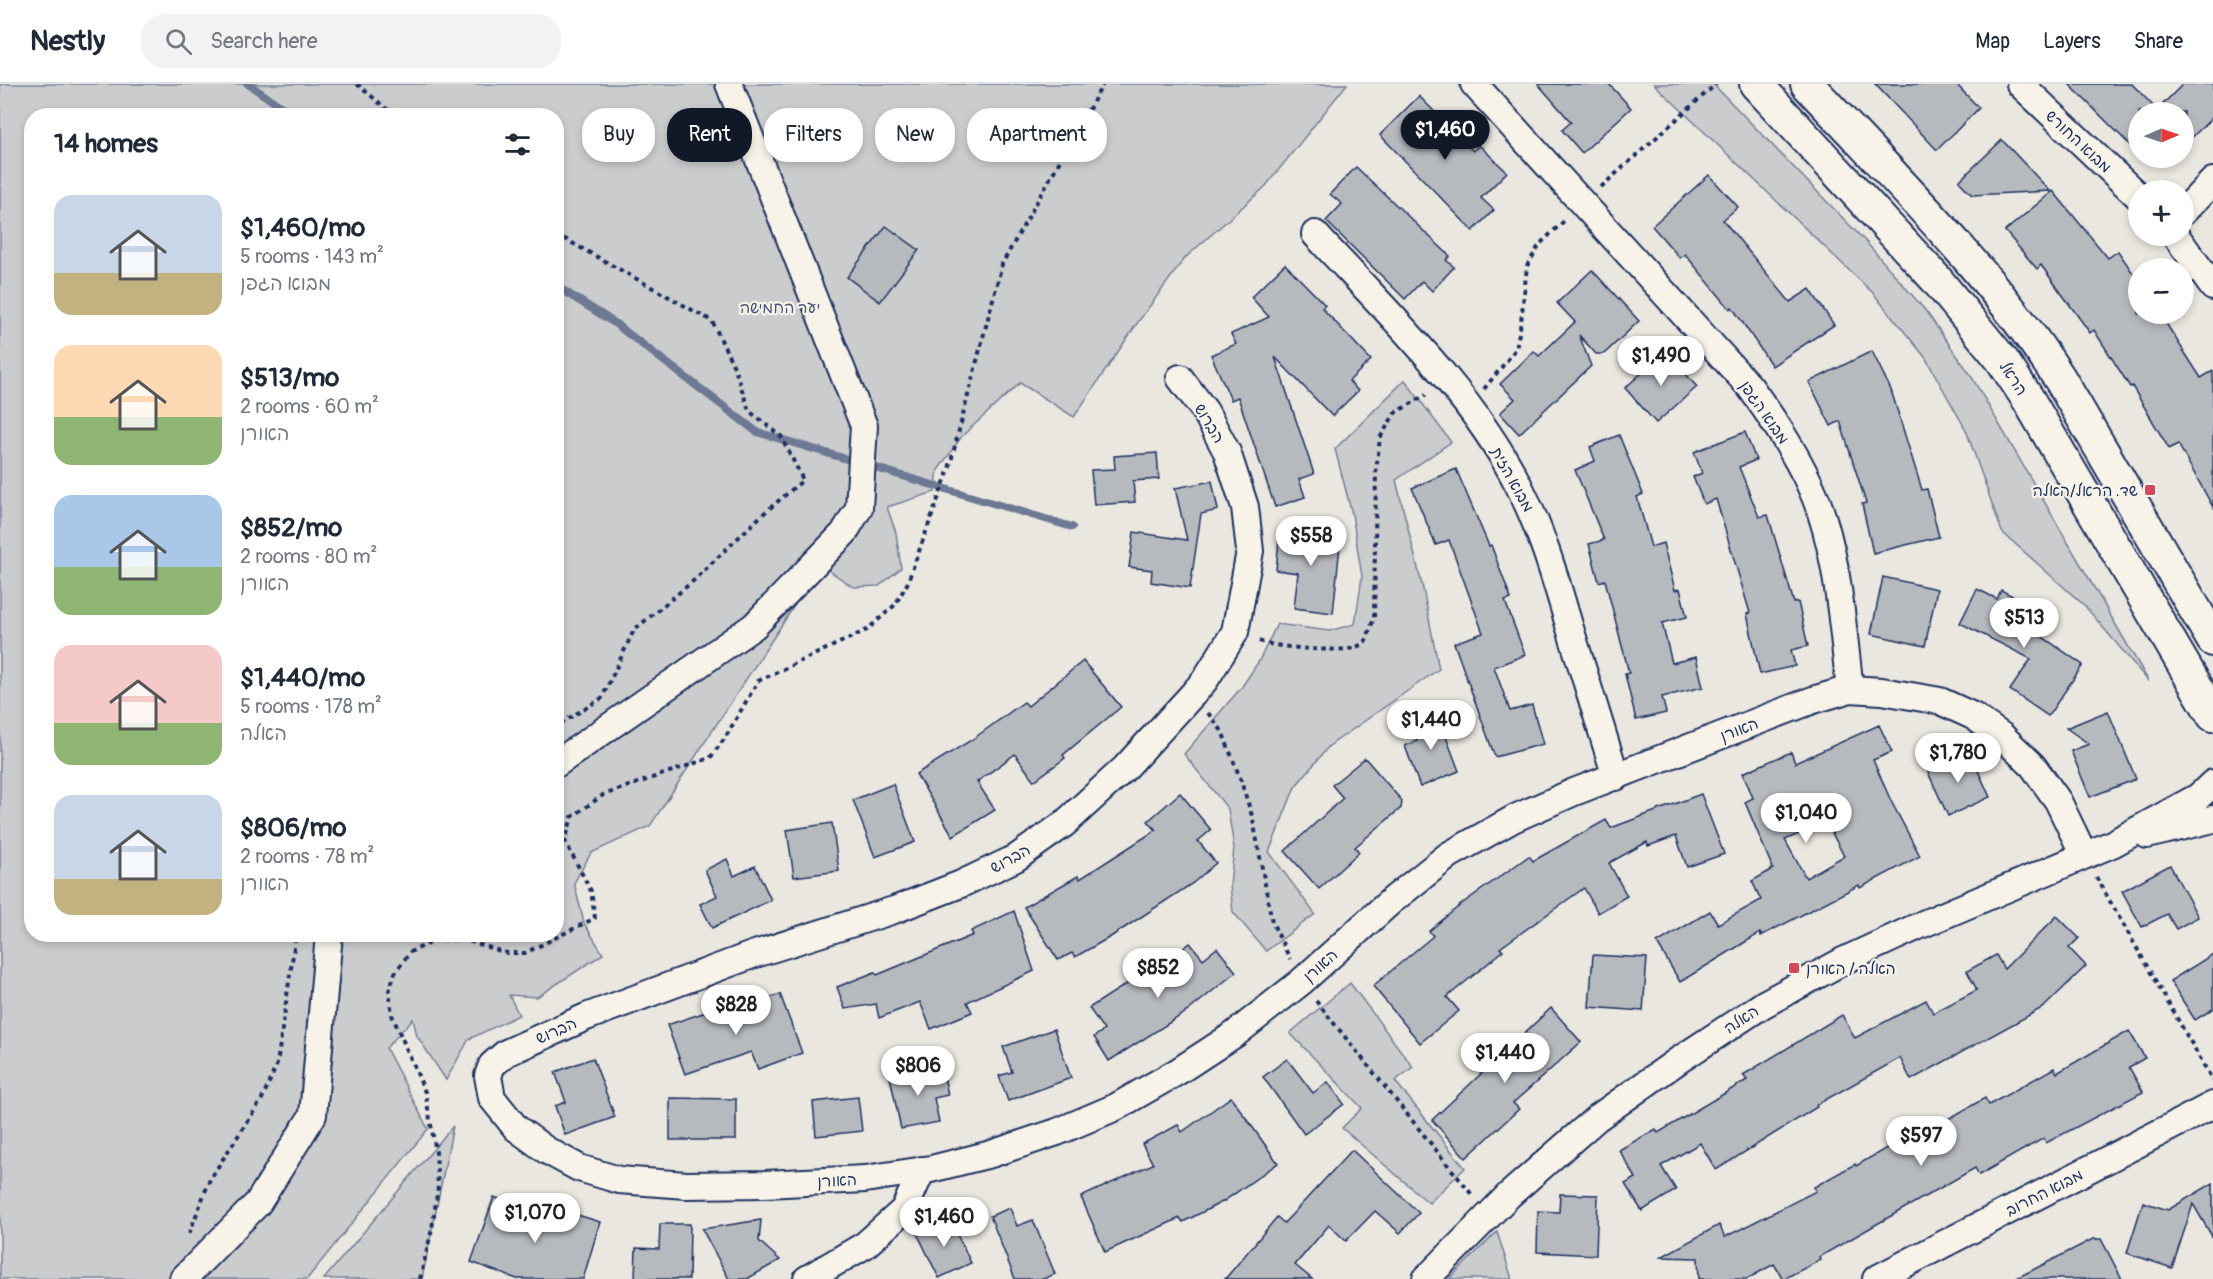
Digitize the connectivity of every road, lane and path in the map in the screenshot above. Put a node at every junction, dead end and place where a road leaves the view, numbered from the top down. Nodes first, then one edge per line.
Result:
1 (357, 84) edge
2 (729, 84) edge
3 (1103, 84) edge
4 (1474, 84) edge
5 (1756, 84) edge
6 (1807, 84) edge
7 (2020, 84) edge
8 (386, 108) edge
9 (2213, 181) edge
10 (2128, 187) edge
11 (2194, 201) edge
12 (1315, 234) dead end
13 (564, 238) edge
14 (2183, 246) edge
15 (2213, 287) edge
16 (1180, 378) dead end
17 (1448, 382) junction
18 (1235, 632) junction
19 (2212, 639) edge
20 (1850, 689) junction
21 (1193, 694) junction
22 (2213, 715) edge
23 (564, 721) edge
24 (564, 758) edge
25 (1616, 777) junction
26 (2213, 783) edge
27 (2213, 819) edge
28 (2112, 843) junction
29 (2084, 855) junction
30 (564, 934) edge
31 (295, 942) edge
32 (328, 942) edge
33 (432, 942) edge
34 (471, 942) edge
35 (547, 942) edge
36 (1301, 982) junction
37 (2213, 1081) edge
38 (492, 1098) joint
39 (2213, 1104) edge
40 (922, 1170) junction
41 (1489, 1215) junction
42 (189, 1239) dead end
43 (183, 1279) edge
44 (420, 1279) edge
45 (807, 1279) edge
46 (1426, 1279) edge
47 (1876, 1279) edge

1 - 8 path
2 - 24 street
3 - 30 path
4 - 20 street, מבוא הגפן
5 - 22 main road, הראל
6 - 19 main road
7 - 10 street, מבוא החורש
9 - 11 street
12 - 17 street, מבוא הזית
13 - 23 path
14 - 15 street
16 - 18 street, הברוש
17 - 18 path
17 - 25 street, מבוא הזית
18 - 21 street, הברוש
20 - 25 street, האורן
20 - 29 street, האורן
21 - 36 path
21 - 38 street, הברוש
25 - 36 street, האורן
26 - 28 street, האלה
27 - 28 street, האלה
28 - 29 street, האלה
29 - 37 path
29 - 41 street, האלה
31 - 42 path
32 - 43 street
33 - 44 path
34 - 35 path
36 - 40 street, האורן
36 - 41 path
38 - 40 street, האורן
39 - 47 street, מבוא החרוב
40 - 45 street
41 - 46 street, האלה

